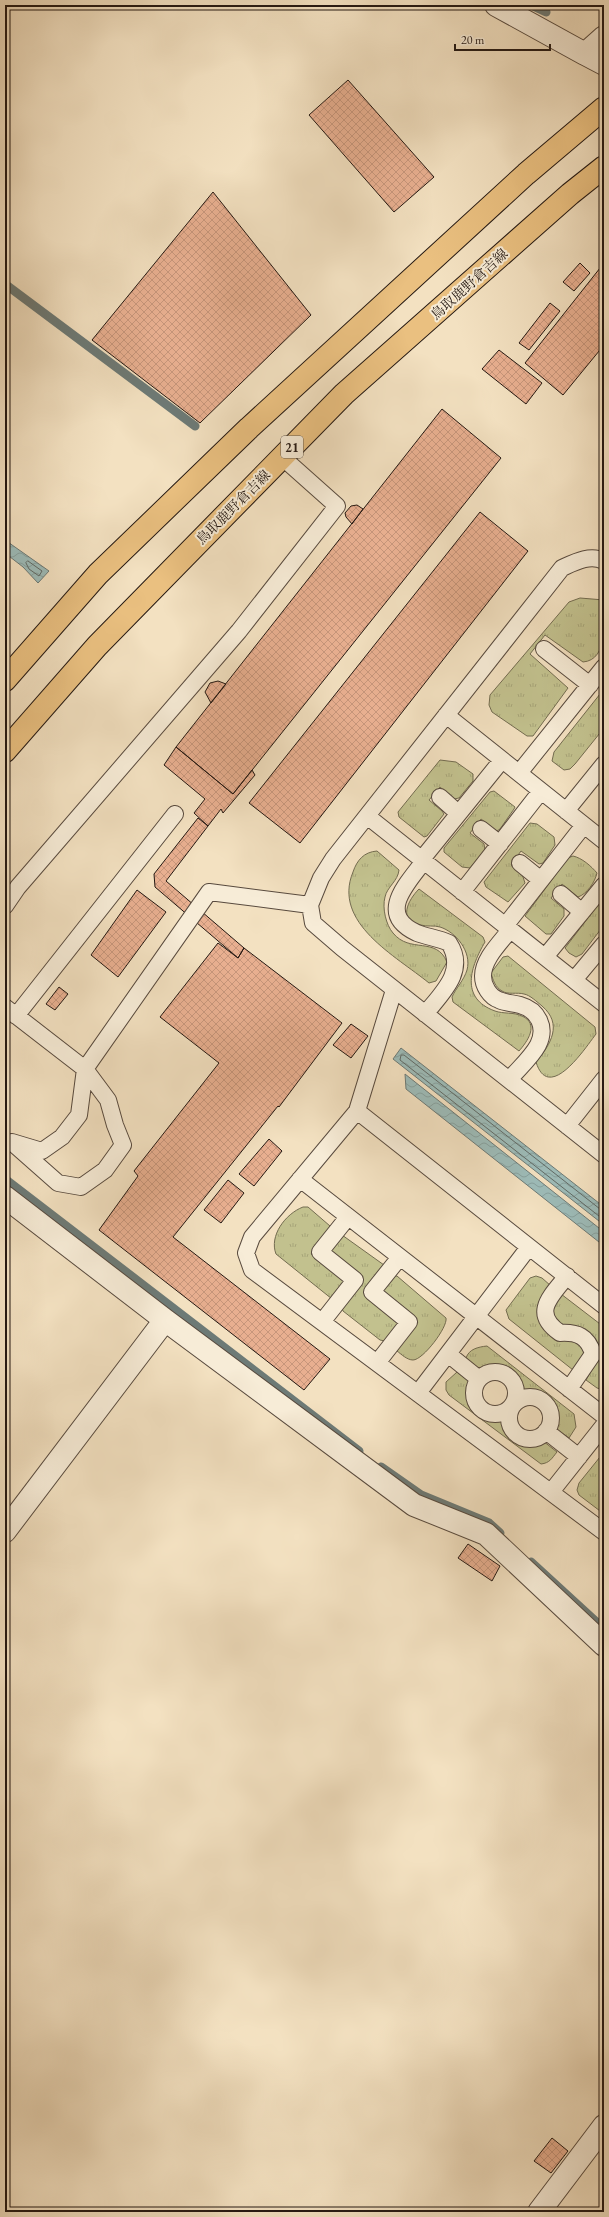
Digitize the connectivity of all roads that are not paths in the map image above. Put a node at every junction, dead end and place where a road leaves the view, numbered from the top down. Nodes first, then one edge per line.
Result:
1 (496, 5) edge
2 (604, 37) edge
3 (585, 54) junction
4 (604, 64) edge
5 (604, 108) edge
6 (604, 167) edge
7 (282, 457) junction
8 (604, 561) edge
9 (544, 649) dead end
10 (604, 667) edge
11 (5, 680) edge
12 (590, 685) junction
13 (446, 715) junction
14 (5, 751) edge
15 (502, 760) junction
16 (604, 764) edge
17 (519, 773) junction
18 (541, 791) junction
19 (440, 797) dead end
20 (566, 811) junction
21 (458, 813) junction
22 (176, 814) dead end
23 (367, 816) junction
24 (584, 825) junction
25 (482, 829) dead end
26 (604, 841) edge
27 (500, 844) junction
28 (423, 860) junction
29 (520, 863) dead end
30 (541, 880) junction
31 (604, 885) edge
32 (462, 892) junction
33 (561, 894) dead end
34 (310, 905) junction
35 (5, 906) edge
36 (582, 912) junction
37 (508, 928) junction
38 (604, 944) edge
39 (545, 957) junction
40 (574, 980) junction
41 (394, 990) junction
42 (604, 1004) edge
43 (11, 1011) edge
44 (425, 1014) junction
45 (85, 1069) junction
46 (604, 1079) edge
47 (509, 1080) junction
48 (357, 1111) junction
49 (567, 1126) junction
50 (9, 1140) edge
51 (604, 1155) edge
52 (300, 1179) junction
53 (5, 1197) edge
54 (348, 1217) junction
55 (529, 1247) junction
56 (400, 1257) junction
57 (567, 1276) junction
58 (604, 1306) edge
59 (477, 1316) junction
60 (165, 1320) junction
61 (322, 1322) junction
62 (448, 1354) junction
63 (377, 1363) junction
64 (479, 1379) junction
65 (569, 1389) junction
66 (418, 1393) junction
67 (512, 1405) junction
68 (604, 1416) edge
69 (604, 1425) edge
70 (546, 1431) junction
71 (579, 1457) junction
72 (551, 1492) junction
73 (5, 1531) edge
74 (604, 1532) edge
75 (604, 1645) edge
76 (604, 2126) edge
77 (539, 2212) edge

1 - 3 street
2 - 3 street
3 - 4 street
5 - 11 main road
6 - 7 main road, 鳥取鹿野倉吉線 / 21
7 - 14 main road, 鳥取鹿野倉吉線 / 21
7 - 35 lane
8 - 13 lane
9 - 12 lane
10 - 12 lane
12 - 17 lane
13 - 15 lane
13 - 23 lane
15 - 17 lane
15 - 21 lane
16 - 20 lane
17 - 18 lane
18 - 20 lane
18 - 27 lane
19 - 21 lane
20 - 24 lane
21 - 28 lane
22 - 43 lane
23 - 28 lane
23 - 34 lane
24 - 26 lane
24 - 30 lane
25 - 27 lane
27 - 32 lane
28 - 32 lane
28 - 44 lane
29 - 30 lane
30 - 37 lane
31 - 36 lane
32 - 37 lane
33 - 36 lane
34 - 41 lane
34 - 45 lane
36 - 39 lane
37 - 39 lane
37 - 47 lane
38 - 40 lane
39 - 40 lane
40 - 42 lane
41 - 44 lane
41 - 48 lane
43 - 45 lane
44 - 47 lane
45 - 50 lane
45 - 50 lane
46 - 49 lane
47 - 49 lane
48 - 52 lane
48 - 55 lane
49 - 51 lane
52 - 54 lane
52 - 61 lane
53 - 60 street
54 - 56 lane
54 - 61 lane
55 - 57 lane
55 - 59 lane
56 - 59 lane
56 - 63 lane
57 - 58 lane
57 - 65 lane
59 - 62 lane
59 - 65 lane
60 - 73 street
60 - 75 street
61 - 63 lane
62 - 64 lane
62 - 66 lane
63 - 66 lane
64 - 67 lane
64 - 67 lane
65 - 68 lane
66 - 72 lane
67 - 70 lane
67 - 70 lane
69 - 71 lane
70 - 71 lane
71 - 72 lane
72 - 74 lane
76 - 77 street

